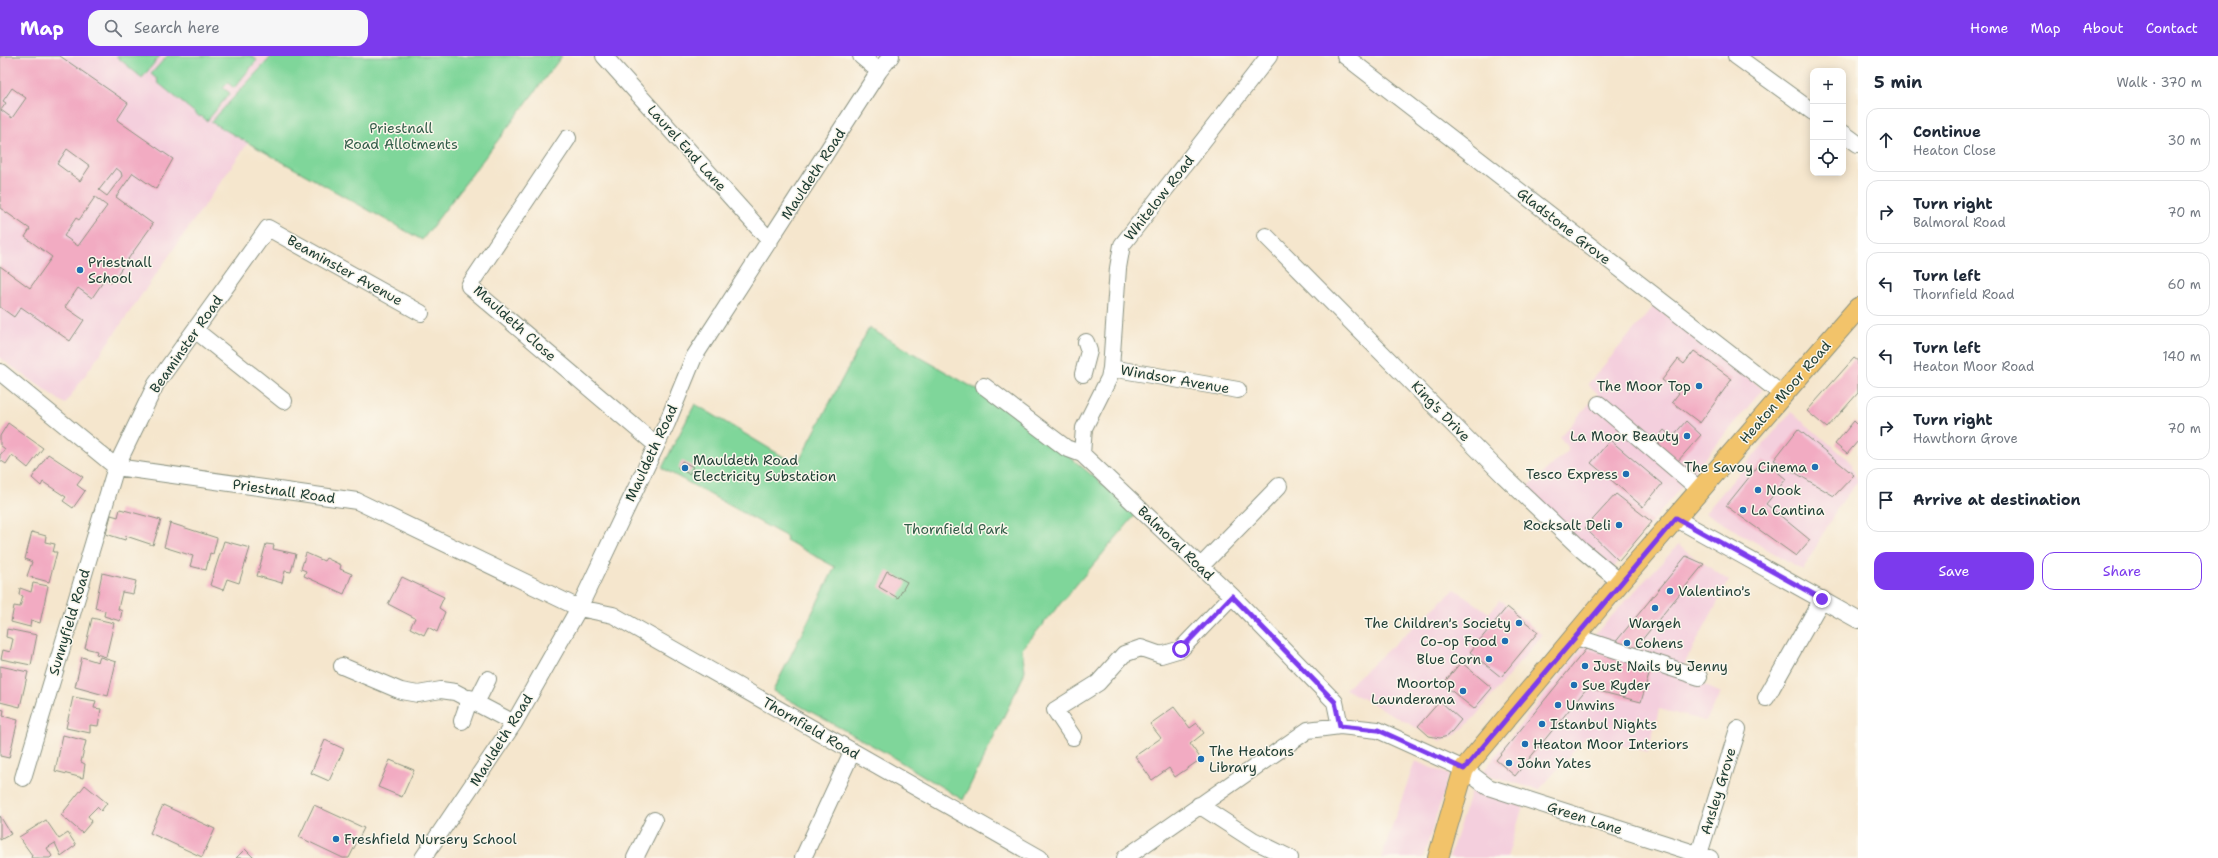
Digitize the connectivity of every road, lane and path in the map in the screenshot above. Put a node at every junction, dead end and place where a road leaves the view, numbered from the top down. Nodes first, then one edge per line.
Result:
1 (604, 56) edge
2 (861, 56) edge
3 (891, 56) edge
4 (1269, 56) edge
5 (1345, 56) edge
6 (1736, 56) edge
7 (879, 71) junction
8 (1810, 110) edge
9 (1846, 135) edge
10 (568, 138) dead end
11 (1858, 144) edge
12 (268, 228) joint
13 (1266, 236) dead end
14 (770, 241) junction
15 (421, 313) dead end
16 (1856, 316) edge
17 (195, 330) junction
18 (1112, 365) junction
19 (0, 372) edge
20 (1084, 374) dead end
21 (984, 386) dead end
22 (1238, 390) dead end
23 (1783, 395) junction
24 (284, 401) dead end
25 (1599, 404) dead end
26 (655, 444) junction
27 (1082, 454) junction
28 (116, 467) junction
29 (1279, 486) dead end
30 (1700, 490) junction
31 (1676, 518) junction
32 (1201, 566) junction
33 (1620, 582) junction
34 (1232, 596) junction
35 (1822, 599) junction
36 (579, 608) junction
37 (1858, 620) edge
38 (1576, 637) junction
39 (342, 666) dead end
40 (1700, 677) dead end
41 (488, 679) dead end
42 (1766, 698) dead end
43 (474, 700) junction
44 (462, 721) dead end
45 (514, 723) junction
46 (1340, 726) junction
47 (1738, 729) dead end
48 (1073, 737) dead end
49 (852, 752) junction
50 (1464, 769) junction
51 (23, 778) dead end
52 (1199, 804) junction
53 (654, 820) dead end
54 (1704, 856) edge
55 (423, 858) edge
56 (635, 858) edge
57 (803, 858) edge
58 (1040, 858) edge
59 (1126, 858) edge
60 (1290, 858) edge
61 (1438, 858) edge

1 - 14 street, Laurel End Lane
2 - 7 street
3 - 7 street, Mauldeth Road
4 - 18 street, Whitelow Road
5 - 23 street, Gladstone Grove
6 - 8 street
7 - 14 street, Mauldeth Road
9 - 11 street
10 - 26 street, Mauldeth Close
12 - 15 street, Beaminster Avenue
12 - 17 street, Beaminster Road
13 - 33 street, King's Drive
14 - 26 street, Mauldeth Road
16 - 23 main road, Heaton Moor Road
17 - 24 street
17 - 28 street, Beaminster Road
18 - 20 street, Windsor Avenue
18 - 22 street, Windsor Avenue
18 - 27 street, Whitelow Road
19 - 28 street
21 - 27 street, Balmoral Road
23 - 30 main road, Heaton Moor Road
25 - 30 street
26 - 36 street, Mauldeth Road
27 - 32 street, Balmoral Road
28 - 36 street, Priestnall Road
28 - 51 street, Sunnyfield Road
29 - 32 street
30 - 31 main road, Heaton Moor Road
31 - 33 main road, Heaton Moor Road
31 - 35 street
32 - 34 street, Balmoral Road
33 - 38 main road, Heaton Moor Road
34 - 46 street, Balmoral Road
34 - 48 street
35 - 37 street
35 - 42 street
36 - 45 street, Mauldeth Road
36 - 49 street, Thornfield Road
38 - 40 street
38 - 50 main road, Heaton Moor Road
39 - 43 street
41 - 43 street
43 - 44 street
43 - 45 street
45 - 55 street, Mauldeth Road
46 - 50 street
46 - 52 street
47 - 54 street, Ansley Grove
49 - 57 street
49 - 58 street, Thornfield Road
50 - 54 street, Green Lane
50 - 61 main road
52 - 59 street
52 - 60 street
53 - 56 street

